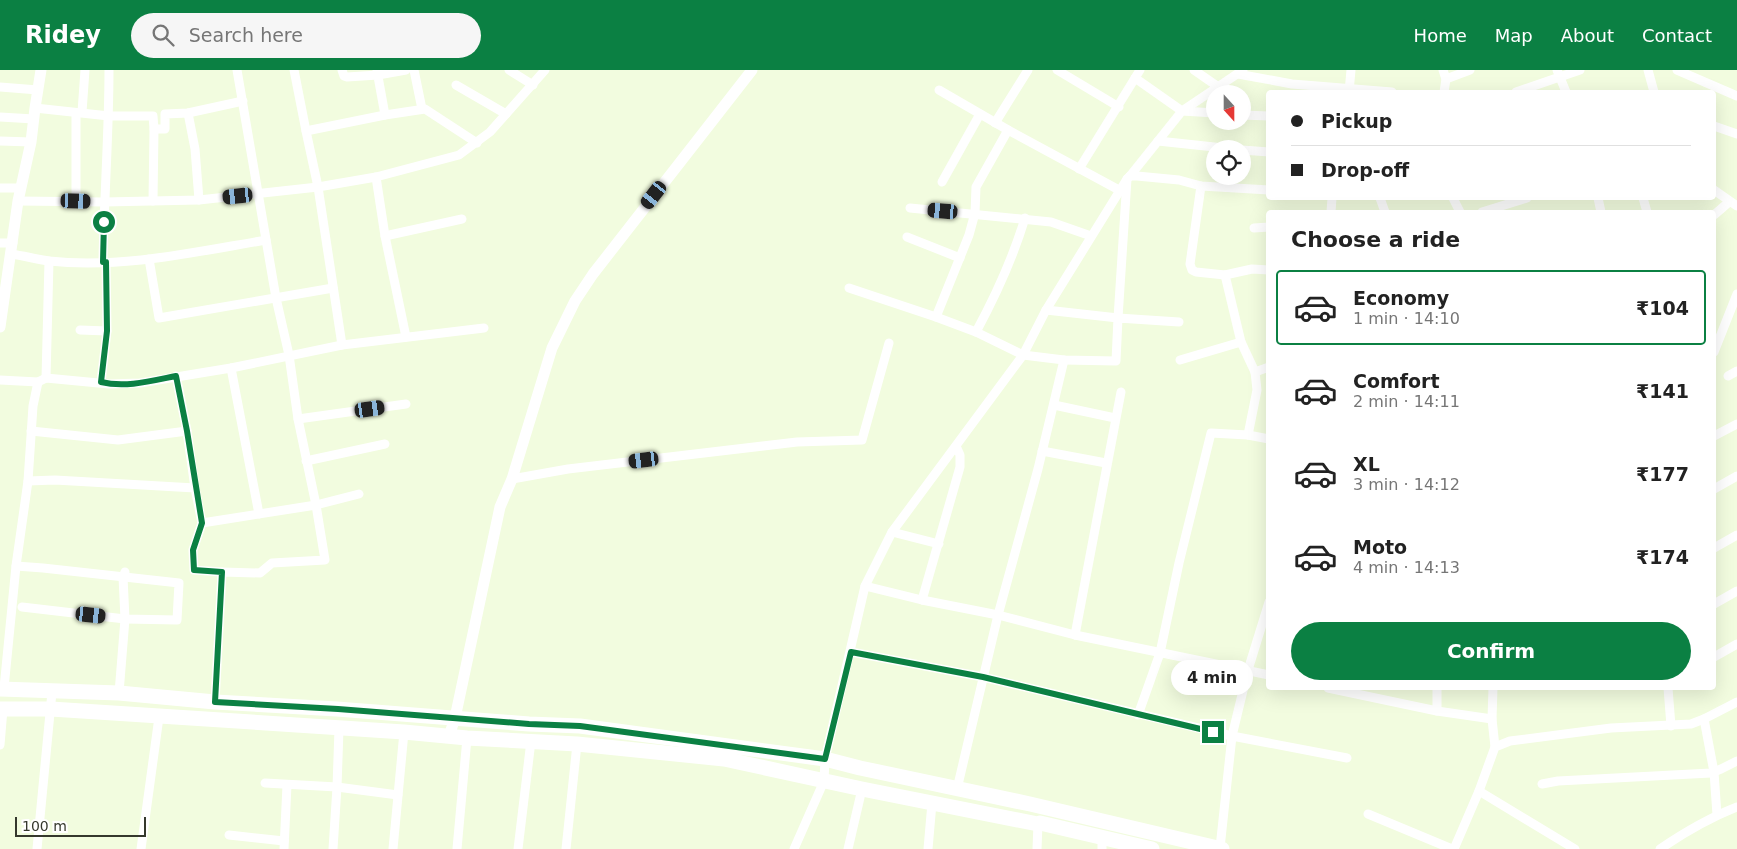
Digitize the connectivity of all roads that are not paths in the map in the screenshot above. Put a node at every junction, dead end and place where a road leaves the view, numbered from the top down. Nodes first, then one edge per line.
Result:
1 (41, 70) edge
2 (85, 70) edge
3 (109, 70) edge
4 (237, 70) edge
5 (294, 70) edge
6 (406, 70) edge
7 (414, 70) edge
8 (509, 70) edge
9 (545, 70) edge
10 (752, 70) edge
11 (1028, 70) edge
12 (1058, 70) edge
13 (1194, 70) edge
14 (1351, 70) edge
15 (1470, 70) edge
16 (1580, 70) edge
17 (1648, 70) edge
18 (1677, 70) edge
19 (377, 72) edge
20 (1241, 72) edge
21 (1137, 73) edge
22 (1445, 74) edge
23 (1559, 74) edge
24 (341, 76) edge
25 (456, 85) dead end
26 (533, 85) junction
27 (1216, 85) edge
28 (1219, 85) edge
29 (0, 87) edge
30 (38, 90) junction
31 (939, 90) dead end
32 (1349, 90) edge
33 (1444, 90) edge
34 (1521, 90) edge
35 (1565, 90) edge
36 (1653, 90) edge
37 (1206, 94) edge
38 (1737, 96) edge
39 (243, 101) junction
40 (1119, 107) junction
41 (422, 109) junction
42 (1182, 111) junction
43 (79, 112) junction
44 (1206, 112) edge
45 (188, 113) junction
46 (34, 114) junction
47 (506, 114) junction
48 (980, 114) junction
49 (385, 115) junction
50 (1251, 115) edge
51 (109, 116) junction
52 (1266, 116) edge
53 (0, 117) edge
54 (995, 123) junction
55 (1716, 127) edge
56 (154, 130) junction
57 (1008, 130) junction
58 (306, 131) junction
59 (1737, 134) edge
60 (0, 141) edge
61 (1158, 141) junction
62 (31, 142) junction
63 (477, 143) junction
64 (1206, 146) edge
65 (1251, 151) edge
66 (1266, 152) edge
67 (1079, 170) junction
68 (376, 177) junction
69 (1129, 177) junction
70 (942, 182) dead end
71 (1201, 186) junction
72 (318, 187) junction
73 (0, 188) edge
74 (21, 188) junction
75 (1119, 190) junction
76 (1266, 190) edge
77 (1716, 191) edge
78 (258, 194) junction
79 (199, 200) junction
80 (1521, 200) edge
81 (18, 201) junction
82 (76, 201) junction
83 (153, 201) junction
84 (104, 202) junction
85 (1733, 204) edge
86 (910, 208) dead end
87 (1488, 210) edge
88 (975, 213) junction
89 (1716, 214) edge
90 (1025, 218) junction
91 (462, 219) dead end
92 (1254, 228) dead end
93 (1266, 228) edge
94 (385, 236) junction
95 (1091, 236) junction
96 (907, 237) dead end
97 (266, 240) junction
98 (0, 243) edge
99 (12, 249) junction
100 (960, 258) junction
101 (149, 259) junction
102 (49, 261) junction
103 (105, 262) junction
104 (1266, 270) edge
105 (1225, 275) junction
106 (4, 287) edge
107 (333, 288) junction
108 (849, 288) dead end
109 (1737, 294) edge
110 (276, 298) junction
111 (1046, 310) junction
112 (936, 317) junction
113 (1118, 318) junction
114 (1179, 322) dead end
115 (0, 327) edge
116 (484, 328) dead end
117 (80, 330) dead end
118 (107, 331) junction
119 (976, 332) junction
120 (406, 337) junction
121 (1241, 342) junction
122 (889, 343) dead end
123 (342, 345) junction
124 (1716, 347) edge
125 (289, 355) junction
126 (1022, 355) junction
127 (1064, 360) junction
128 (1180, 360) dead end
129 (232, 368) junction
130 (1266, 368) edge
131 (1737, 371) edge
132 (1255, 372) junction
133 (176, 376) junction
134 (1728, 376) dead end
135 (0, 380) edge
136 (42, 380) junction
137 (101, 382) junction
138 (1120, 392) dead end
139 (406, 404) dead end
140 (1054, 406) junction
141 (1115, 418) junction
142 (298, 419) junction
143 (1737, 424) edge
144 (31, 431) junction
145 (187, 431) junction
146 (1248, 435) junction
147 (1716, 435) edge
148 (1266, 438) edge
149 (385, 444) dead end
150 (956, 446) junction
151 (1042, 451) junction
152 (306, 461) junction
153 (1106, 463) junction
154 (1737, 476) edge
155 (512, 479) junction
156 (28, 481) junction
157 (195, 488) junction
158 (1716, 488) edge
159 (359, 494) dead end
160 (316, 505) junction
161 (259, 514) junction
162 (202, 523) junction
163 (892, 532) junction
164 (1737, 535) edge
165 (940, 544) junction
166 (1716, 547) edge
167 (16, 566) junction
168 (222, 572) junction
169 (124, 574) junction
170 (866, 586) junction
171 (1737, 591) edge
172 (922, 600) junction
173 (1716, 603) edge
174 (22, 608) dead end
175 (1266, 612) edge
176 (998, 615) junction
177 (125, 619) junction
178 (1075, 635) junction
179 (1737, 644) edge
180 (851, 652) junction
181 (1160, 653) junction
182 (1716, 656) edge
183 (1248, 670) junction
184 (1266, 674) edge
185 (983, 677) junction
186 (2, 689) edge
187 (1338, 690) edge
188 (1438, 690) edge
189 (1493, 690) edge
190 (1668, 690) edge
191 (52, 692) junction
192 (119, 693) junction
193 (215, 702) junction
194 (1737, 702) edge
195 (1, 709) edge
196 (51, 709) junction
197 (1436, 710) junction
198 (1138, 715) junction
199 (159, 717) junction
200 (455, 718) junction
201 (1492, 719) junction
202 (1704, 719) junction
203 (1671, 726) junction
204 (339, 729) junction
205 (404, 732) junction
206 (449, 736) junction
207 (1232, 736) junction
208 (467, 738) junction
209 (531, 741) junction
210 (577, 744) junction
211 (0, 745) edge
212 (1495, 748) junction
213 (1347, 758) dead end
214 (825, 759) junction
215 (1737, 761) edge
216 (1714, 772) junction
217 (824, 781) junction
218 (266, 783) dead end
219 (1542, 784) dead end
220 (287, 785) junction
221 (338, 787) junction
222 (862, 789) junction
223 (957, 789) junction
224 (1479, 791) junction
225 (398, 795) junction
226 (932, 803) junction
227 (1737, 807) edge
228 (1368, 814) dead end
229 (1717, 815) junction
230 (1038, 824) junction
231 (229, 835) dead end
232 (1102, 844) edge
233 (284, 845) edge
234 (1146, 848) edge
235 (37, 849) edge
236 (141, 849) edge
237 (333, 849) edge
238 (393, 849) edge
239 (457, 849) edge
240 (518, 849) edge
241 (566, 849) edge
242 (794, 849) edge
243 (848, 849) edge
244 (928, 849) edge
245 (1037, 849) edge
246 (1220, 849) edge
247 (1453, 849) edge
248 (1575, 849) edge
249 (1660, 849) edge

1 - 30 street
2 - 43 street
3 - 51 street
4 - 39 street
5 - 58 street
6 - 19 street
7 - 41 street
8 - 26 street
9 - 26 street
10 - 155 street
11 - 54 street
12 - 40 street
13 - 27 street
14 - 32 street
15 - 22 street
16 - 23 street
17 - 36 street
18 - 38 street
19 - 24 street
19 - 49 street
20 - 28 street
20 - 32 street
21 - 40 street
21 - 42 street
22 - 33 street
23 - 34 street
23 - 35 street
25 - 47 street
26 - 47 street
29 - 30 street
30 - 46 street
31 - 48 street
37 - 42 street
39 - 45 street
39 - 78 street
40 - 67 street
41 - 49 street
41 - 63 street
42 - 44 street
42 - 61 street
43 - 46 street
43 - 51 street
43 - 82 street
45 - 56 street
45 - 79 street
46 - 53 street
46 - 62 street
47 - 63 street
48 - 54 street
48 - 70 street
49 - 58 street
50 - 52 street
51 - 56 street
51 - 84 street
54 - 57 street
55 - 59 street
56 - 83 street
57 - 67 street
57 - 88 street
58 - 72 street
60 - 62 street
61 - 64 street
61 - 69 street
62 - 74 street
63 - 68 street
65 - 66 street
67 - 75 street
68 - 72 street
68 - 94 street
69 - 71 street
69 - 75 street
69 - 113 street
71 - 76 street
71 - 105 street
72 - 78 street
72 - 107 street
73 - 74 street
74 - 81 street
75 - 95 street
77 - 85 street
78 - 79 street
78 - 97 street
79 - 83 street
80 - 87 street
81 - 82 street
81 - 99 street
82 - 84 street
83 - 84 street
84 - 103 street
85 - 89 street
86 - 88 street
88 - 90 street
88 - 100 street
90 - 95 street
90 - 119 street
91 - 94 street
92 - 93 street
94 - 120 street
95 - 111 street
96 - 100 street
97 - 101 street
97 - 110 street
98 - 99 street
99 - 102 street
99 - 106 street
100 - 112 street
101 - 103 street
101 - 110 street
102 - 103 street
102 - 136 street
103 - 118 street
104 - 105 street
105 - 121 street
106 - 115 street
107 - 110 street
107 - 123 street
108 - 112 street
109 - 124 street
110 - 125 street
111 - 113 street
111 - 126 street
112 - 119 street
113 - 114 street
113 - 127 street
116 - 120 street
117 - 118 street
118 - 137 street
119 - 126 street
120 - 123 street
121 - 128 street
121 - 132 street
122 - 155 street
123 - 125 street
125 - 129 street
125 - 142 street
126 - 127 street
126 - 150 street
127 - 140 street
129 - 133 street
129 - 161 street
130 - 132 street
131 - 134 street
132 - 146 street
133 - 137 street
133 - 145 street
135 - 136 street
136 - 137 street
136 - 144 street
138 - 141 street
139 - 142 street
140 - 141 street
140 - 151 street
141 - 153 street
142 - 152 street
143 - 147 street
144 - 145 street
144 - 156 street
145 - 157 street
146 - 148 street
146 - 181 street
149 - 152 street
150 - 163 street
150 - 165 street
151 - 153 street
151 - 176 street
152 - 160 street
153 - 178 street
154 - 158 street
155 - 200 street
156 - 157 street
156 - 167 street
157 - 162 street
159 - 160 street
160 - 161 street
160 - 168 street
161 - 162 street
162 - 168 street
163 - 165 street
163 - 170 street
164 - 166 street
165 - 172 street
167 - 169 street
167 - 186 street
168 - 193 street
169 - 177 street
169 - 177 street
170 - 172 street
170 - 180 street
171 - 173 street
172 - 176 street
174 - 177 street
175 - 183 street
176 - 178 street
176 - 185 street
177 - 192 street
178 - 181 street
179 - 182 street
180 - 185 street
180 - 214 street
181 - 183 street
181 - 198 street
183 - 184 street
183 - 207 street
185 - 198 street
185 - 223 street
186 - 191 highway
187 - 197 street
188 - 197 street
189 - 201 street
190 - 203 street
191 - 192 highway
191 - 196 street
192 - 193 highway
193 - 200 highway
194 - 202 street
195 - 196 highway
195 - 211 street
196 - 199 highway
196 - 235 street
197 - 201 street
198 - 207 street
199 - 204 highway
199 - 236 street
200 - 206 street
200 - 214 highway
201 - 212 street
202 - 203 street
202 - 216 street
203 - 212 street
204 - 205 highway
204 - 221 street
205 - 206 highway
205 - 225 street
206 - 208 highway
207 - 213 street
207 - 246 street
208 - 209 highway
208 - 239 street
209 - 210 highway
209 - 240 street
210 - 217 highway
210 - 241 street
212 - 224 street
214 - 217 street
214 - 223 highway
215 - 216 street
216 - 219 street
216 - 229 street
217 - 222 highway
217 - 242 street
218 - 220 street
220 - 221 street
220 - 233 street
221 - 225 street
221 - 237 street
222 - 226 highway
222 - 243 street
223 - 246 highway
224 - 247 street
224 - 248 street
225 - 238 street
226 - 230 highway
226 - 244 street
227 - 229 street
228 - 247 street
229 - 249 street
230 - 232 highway
230 - 245 street
231 - 233 street
232 - 234 highway

